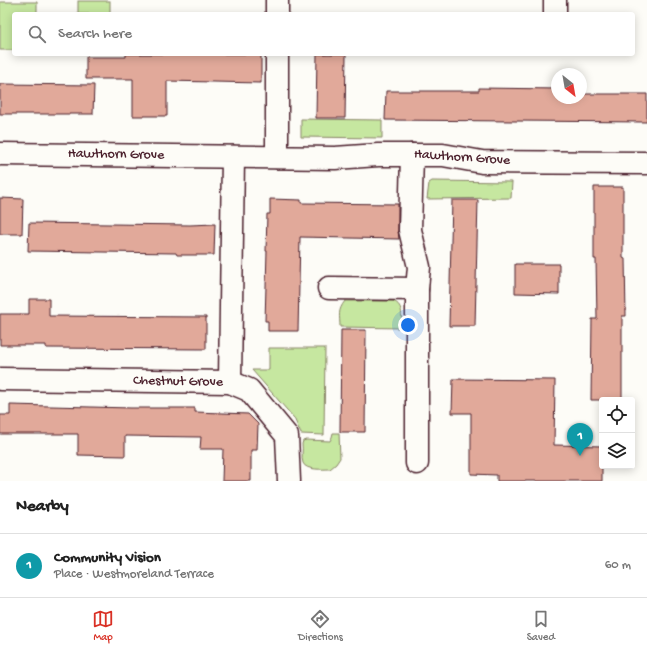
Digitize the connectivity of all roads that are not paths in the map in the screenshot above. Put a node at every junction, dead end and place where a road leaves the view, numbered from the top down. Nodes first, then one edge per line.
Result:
1 (277, 0) edge
2 (555, 0) edge
3 (277, 12) edge
4 (555, 12) edge
5 (277, 56) edge
6 (0, 154) edge
7 (412, 155) junction
8 (233, 157) junction
9 (277, 157) junction
10 (647, 163) edge
11 (329, 288) dead end
12 (417, 289) junction
13 (0, 379) edge
14 (230, 382) junction
15 (417, 463) dead end
16 (289, 481) edge

1 - 3 street
2 - 4 street
5 - 9 street
6 - 8 street, Hawthorn Grove
7 - 9 street, Hawthorn Grove
7 - 10 street, Hawthorn Grove
7 - 12 street
8 - 9 street, Hawthorn Grove
8 - 14 street
11 - 12 street
12 - 15 street
13 - 14 street, Chestnut Grove
14 - 16 street, Chestnut Grove

